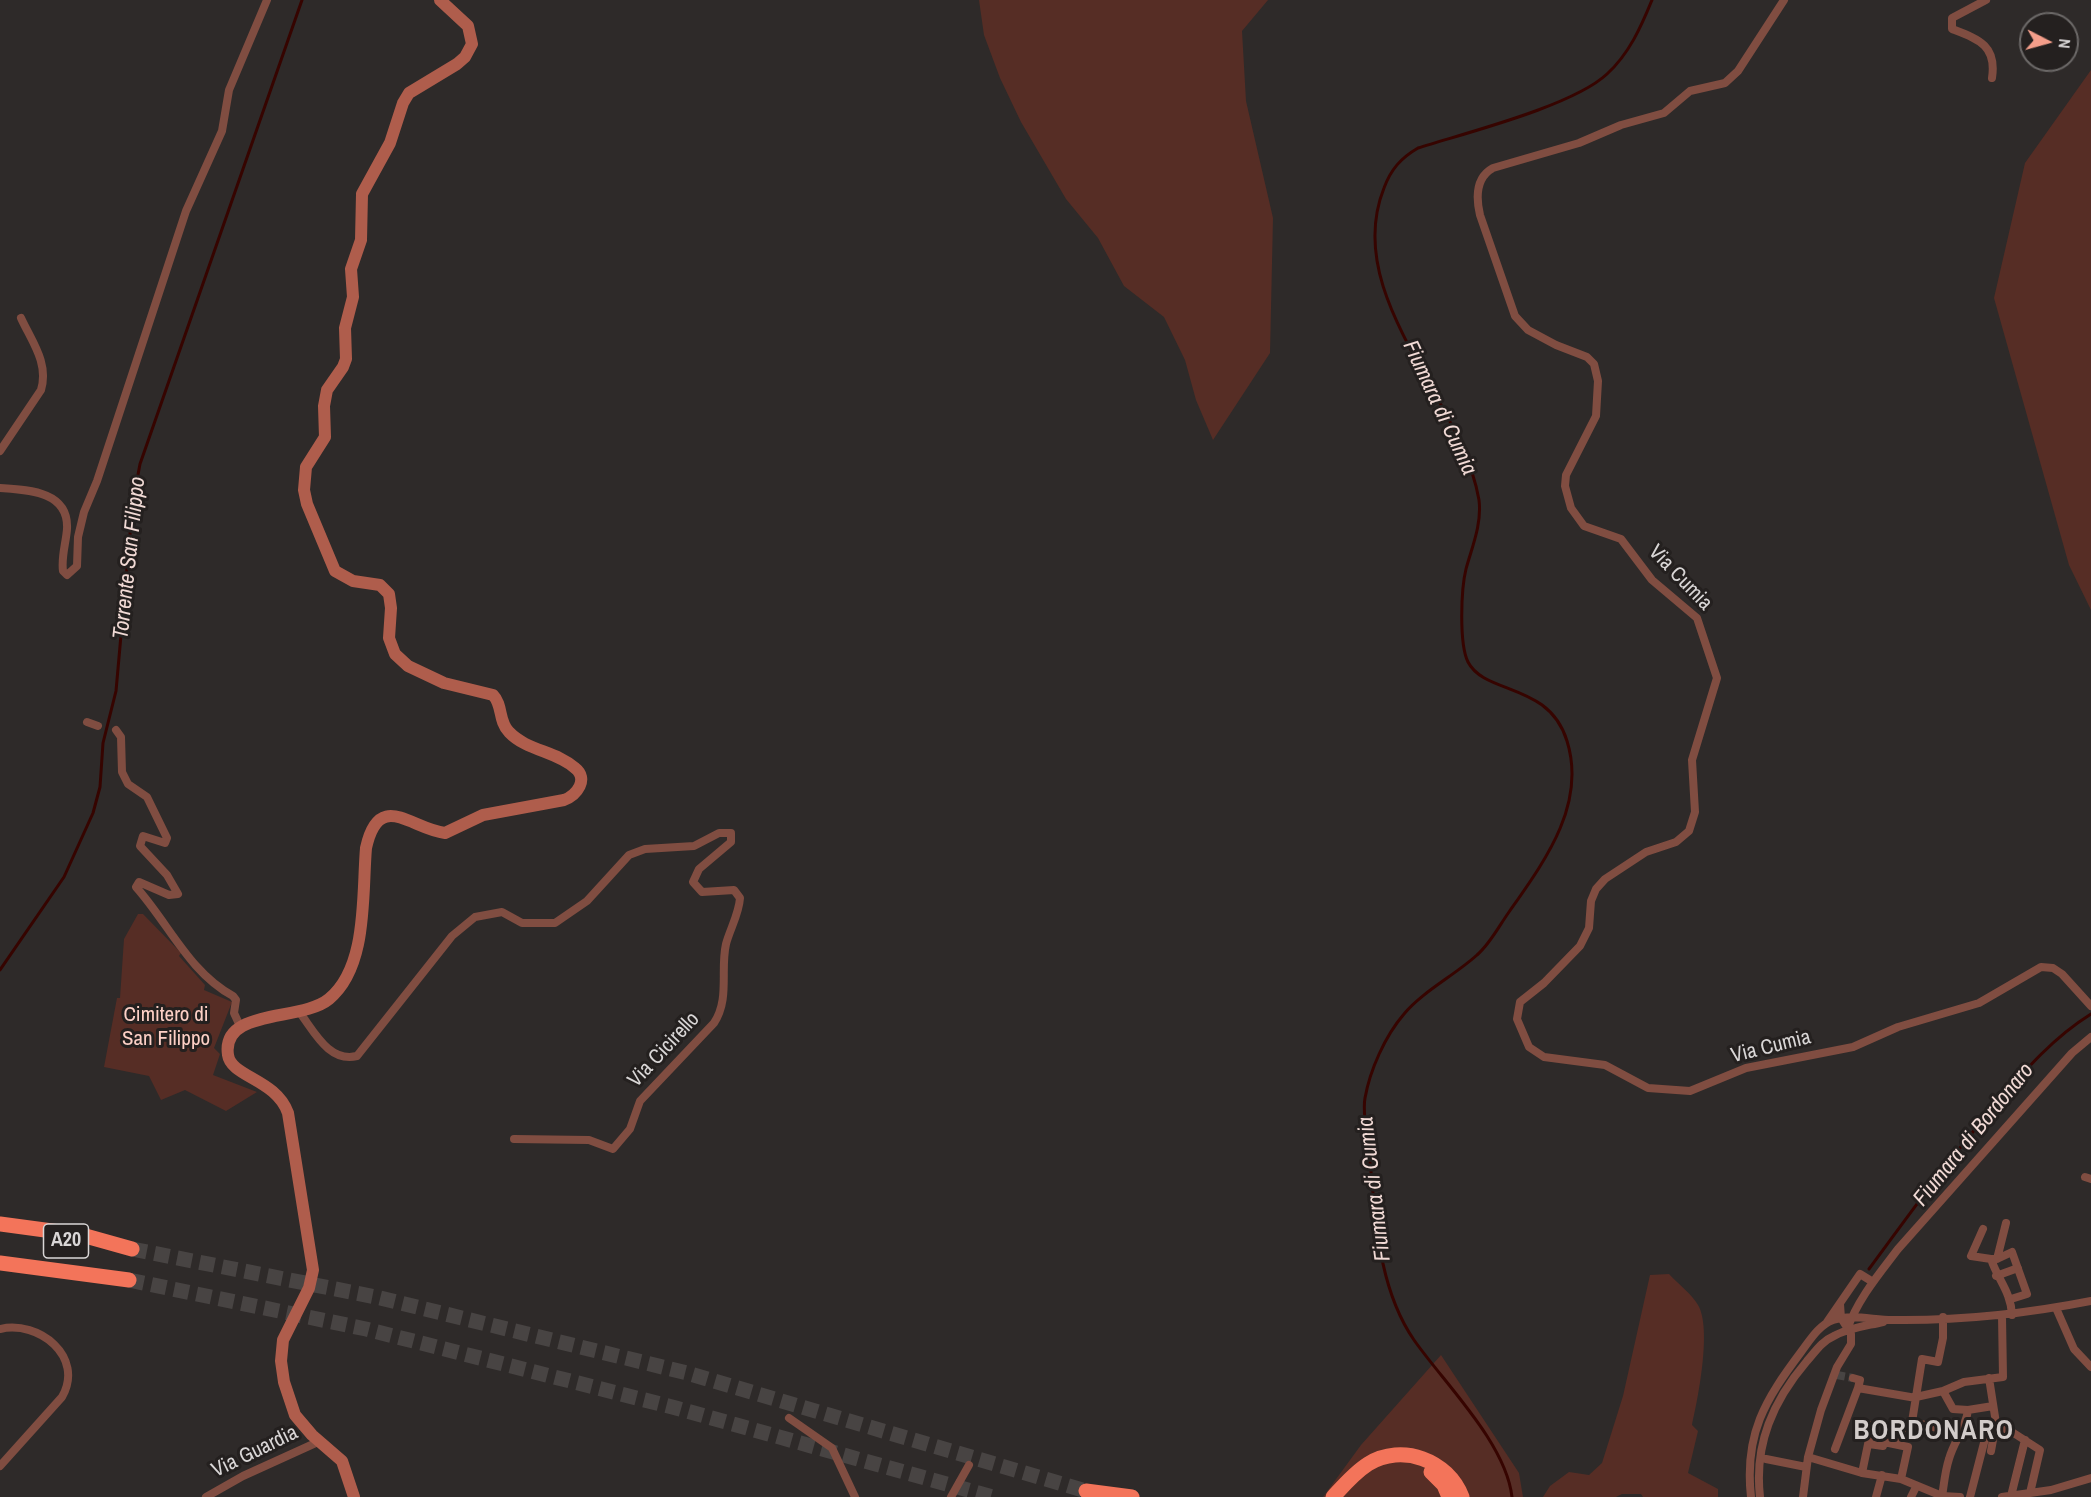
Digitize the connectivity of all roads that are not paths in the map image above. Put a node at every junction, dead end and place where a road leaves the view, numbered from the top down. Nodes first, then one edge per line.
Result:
1 (267, 0) edge
2 (440, 0) edge
3 (1784, 0) edge
4 (1986, 0) edge
5 (1992, 78) dead end
6 (21, 318) dead end
7 (0, 451) edge
8 (0, 488) edge
9 (87, 722) dead end
10 (98, 726) dead end
11 (116, 730) dead end
12 (2090, 1003) edge
13 (300, 1013) junction
14 (240, 1026) junction
15 (2091, 1037) edge
16 (514, 1140) dead end
17 (2006, 1223) dead end
18 (0, 1224) edge
19 (1983, 1229) dead end
20 (0, 1234) edge
21 (1994, 1259) junction
22 (0, 1263) edge
23 (2018, 1268) junction
24 (0, 1273) edge
25 (97, 1275) junction
26 (1996, 1276) junction
27 (129, 1280) tunnel mouth
28 (1873, 1282) junction
29 (2011, 1299) junction
30 (2091, 1301) edge
31 (1840, 1304) junction
32 (2056, 1308) junction
33 (2012, 1315) junction
34 (2002, 1316) junction
35 (1851, 1317) junction
36 (1943, 1317) junction
37 (1841, 1318) junction
38 (1892, 1320) junction
39 (1827, 1322) junction
40 (0, 1329) edge
41 (1847, 1330) junction
42 (2091, 1367) edge
43 (1853, 1378) dead end
44 (1989, 1378) junction
45 (1858, 1388) junction
46 (1943, 1391) junction
47 (1916, 1397) junction
48 (1994, 1406) junction
49 (1968, 1410) junction
50 (789, 1418) dead end
51 (1912, 1422) junction
52 (1872, 1425) dead end
53 (1959, 1433) junction
54 (1992, 1433) junction
55 (2025, 1440) junction
56 (320, 1441) junction
57 (1869, 1444) junction
58 (1900, 1445) junction
59 (1835, 1449) dead end
60 (1990, 1451) dead end
61 (1808, 1456) junction
62 (1766, 1459) dead end
63 (969, 1465) dead end
64 (0, 1466) edge
65 (1806, 1467) junction
66 (1862, 1473) junction
67 (1882, 1475) junction
68 (2091, 1478) edge
69 (1901, 1479) junction
70 (1916, 1487) junction
71 (2030, 1493) junction
72 (2049, 1493) edge
73 (1927, 1495) edge
74 (853, 1496) edge
75 (2011, 1496) edge
76 (206, 1497) edge
77 (354, 1497) edge
78 (951, 1497) edge
79 (1102, 1497) edge
80 (1132, 1497) edge
81 (1334, 1497) edge
82 (1344, 1497) edge
83 (1449, 1497) edge
84 (1462, 1497) edge
85 (1751, 1497) edge
86 (1760, 1497) edge
87 (1803, 1497) edge
88 (1876, 1497) edge
89 (1911, 1497) edge
90 (1942, 1497) edge
91 (1960, 1497) edge
92 (1971, 1497) edge
93 (2002, 1497) edge

1 - 8 street
2 - 13 street
3 - 12 street, Via Cumia
4 - 5 street
6 - 7 street
9 - 10 street
11 - 14 street
13 - 14 street
13 - 16 street, Via Cicirello
14 - 56 street
15 - 28 street
17 - 21 street
18 - 20 highway, A20
19 - 21 street
21 - 23 street
21 - 26 street
22 - 25 highway, A20
23 - 26 street
23 - 29 street
24 - 25 highway
25 - 27 highway, A20
26 - 29 street
28 - 31 street
28 - 35 street
29 - 33 street
30 - 32 street
31 - 37 street
31 - 39 street
32 - 33 street
32 - 42 street
33 - 34 street
34 - 36 street
34 - 44 street
35 - 37 street
35 - 38 street
35 - 41 street
36 - 38 street
36 - 47 street
37 - 39 street
37 - 41 street
38 - 41 street
39 - 85 street
40 - 64 street
41 - 61 street
41 - 86 street
43 - 45 street
44 - 46 street
44 - 48 street
45 - 47 street
45 - 59 street
46 - 47 street
46 - 49 street
47 - 51 street
48 - 49 street
48 - 54 street
49 - 53 street
50 - 74 street
51 - 53 street
51 - 58 street
52 - 57 street
53 - 54 street
53 - 90 street
54 - 55 street
54 - 60 street
54 - 92 street
55 - 71 street
55 - 75 street
56 - 76 street, Via Guardia
56 - 77 street
57 - 58 street
57 - 66 street
58 - 69 street
61 - 65 street
61 - 66 street
62 - 65 street
63 - 78 street
65 - 87 street
66 - 67 street
67 - 69 street
67 - 88 street
68 - 72 street
69 - 70 street
70 - 73 street
70 - 89 street
71 - 72 street
71 - 75 street
73 - 90 street
75 - 93 street
79 - 80 highway
81 - 84 highway
82 - 83 highway
90 - 91 street

